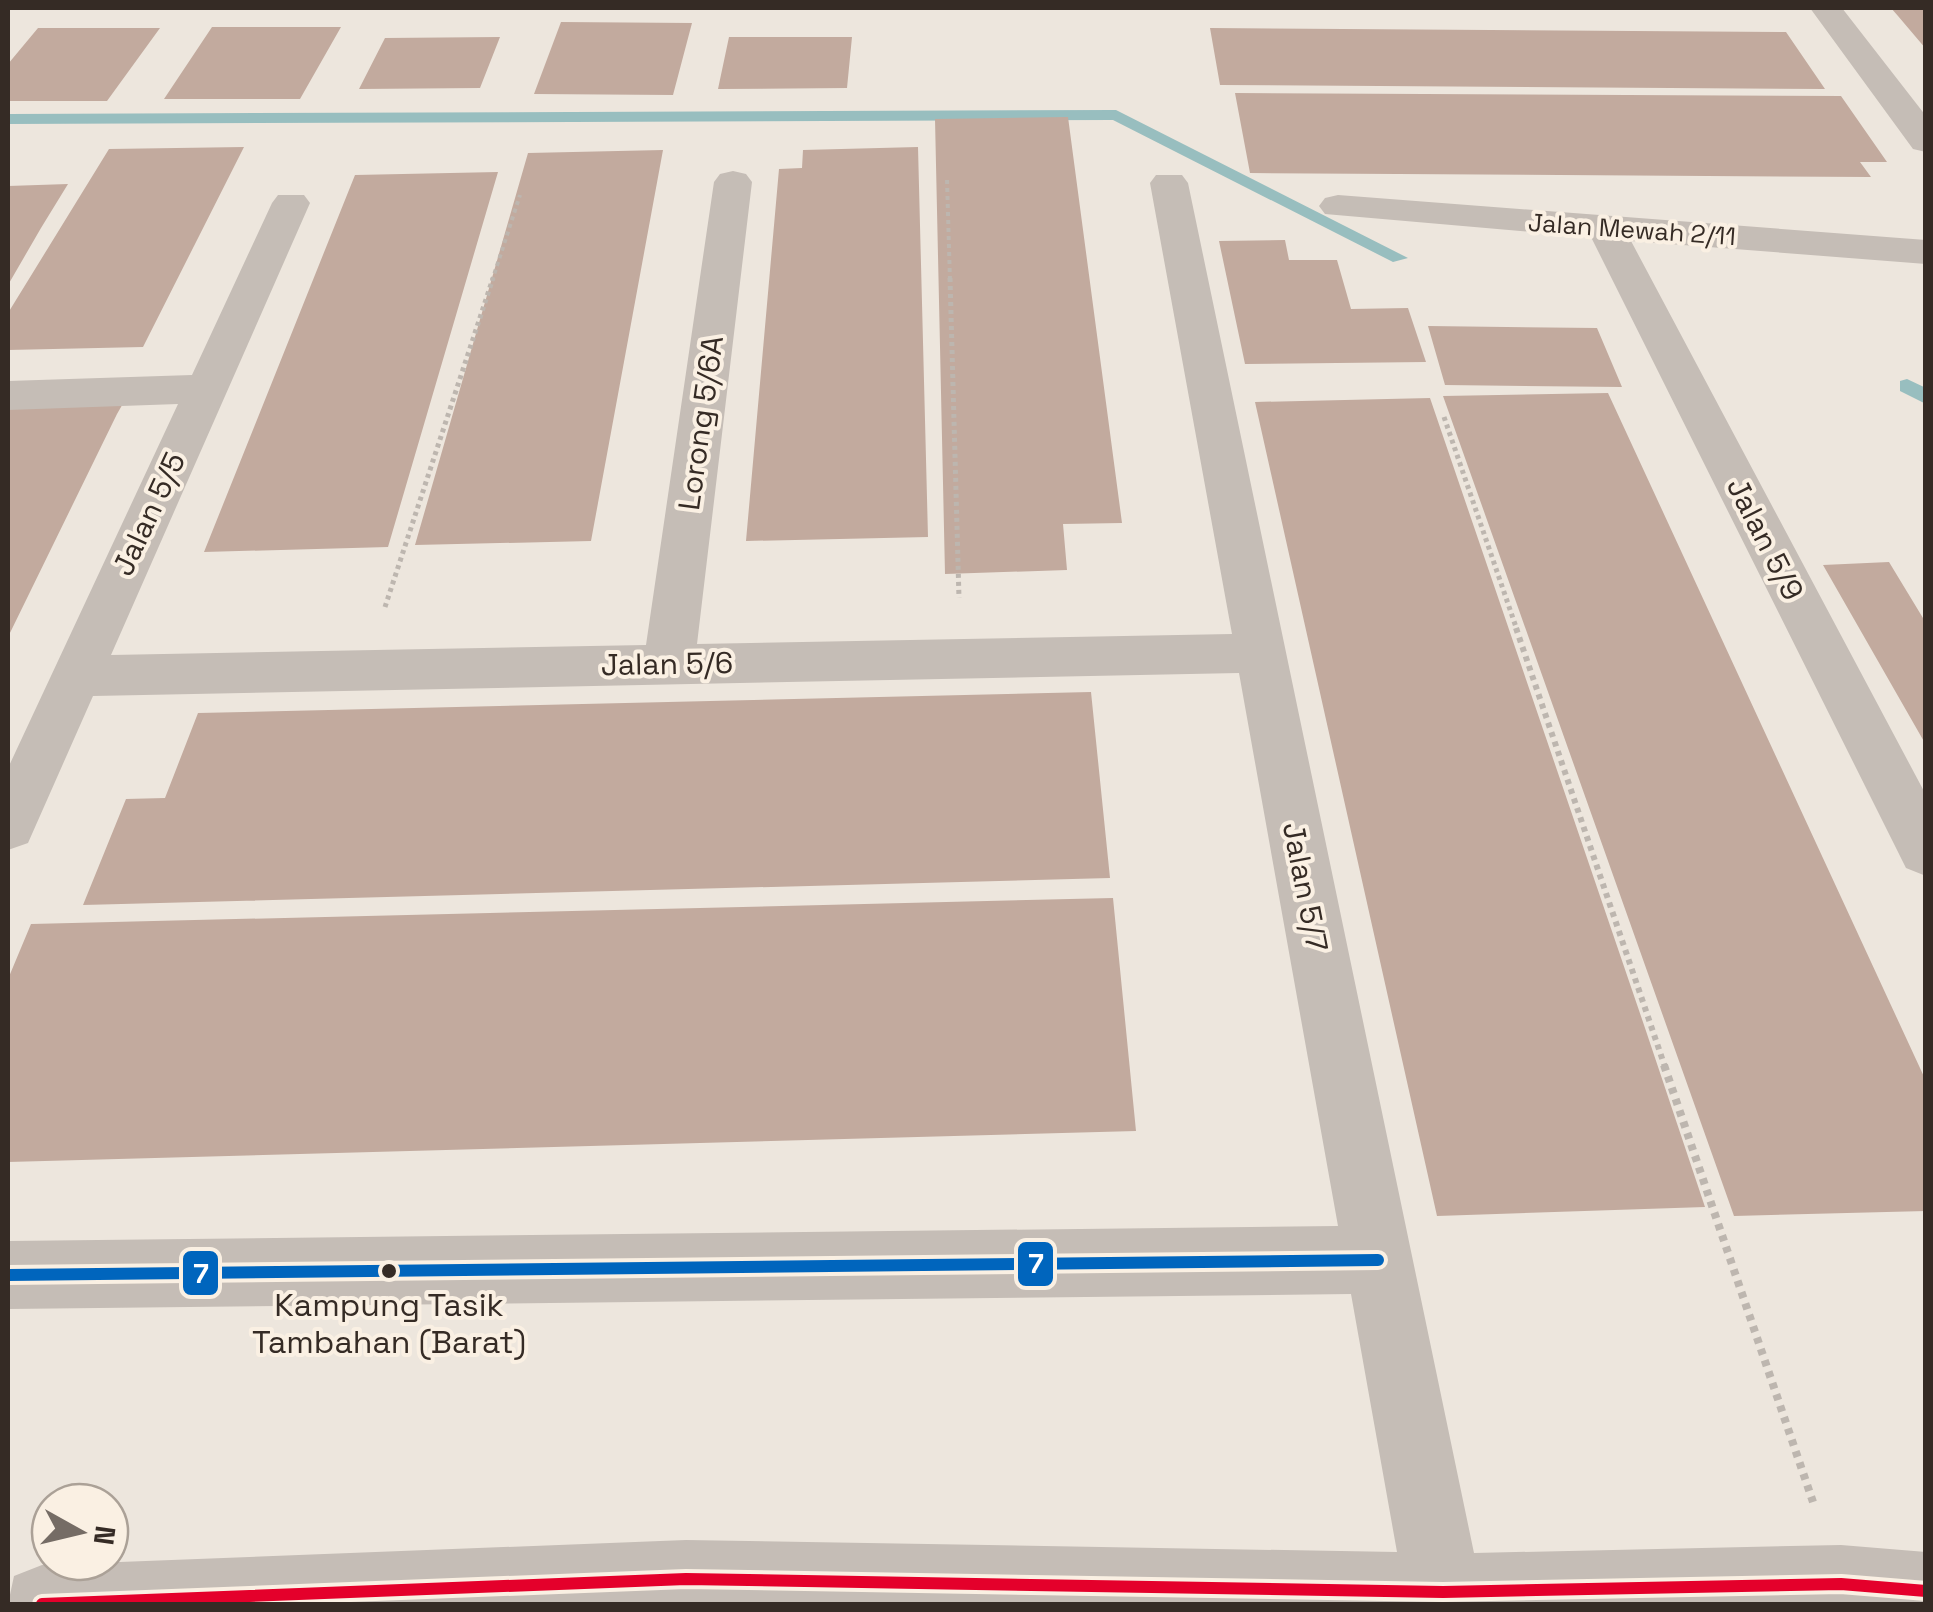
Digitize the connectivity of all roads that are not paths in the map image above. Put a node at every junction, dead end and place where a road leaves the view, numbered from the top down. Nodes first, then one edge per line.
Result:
1 (1826, 8) edge
2 (1926, 141) edge
3 (732, 182) dead end
4 (1169, 183) dead end
5 (290, 204) dead end
6 (1338, 206) dead end
7 (1605, 227) junction
8 (1926, 252) edge
9 (207, 388) junction
10 (8, 395) edge
11 (1259, 653) junction
12 (669, 664) junction
13 (75, 676) junction
14 (8, 826) edge
15 (1926, 851) edge
16 (1378, 1260) junction
17 (8, 1276) edge
18 (1926, 1590) edge
19 (685, 1592) edge
20 (1443, 1592) junction
21 (42, 1604) edge

1 - 2 street
3 - 12 street, Lorong 5/6A
4 - 11 street, Jalan 5/7
5 - 9 street, Jalan 5/5
6 - 7 street, Jalan Mewah 2/11
7 - 8 street, Jalan Mewah 2/11
7 - 15 street, Jalan 5/9
9 - 10 street
9 - 13 street, Jalan 5/5
11 - 12 street, Jalan 5/6
11 - 16 street, Jalan 5/7
12 - 13 street, Jalan 5/6
13 - 14 street, Jalan 5/5
16 - 17 street
16 - 20 street, Jalan 5/7
18 - 20 street
19 - 20 street
19 - 21 street

